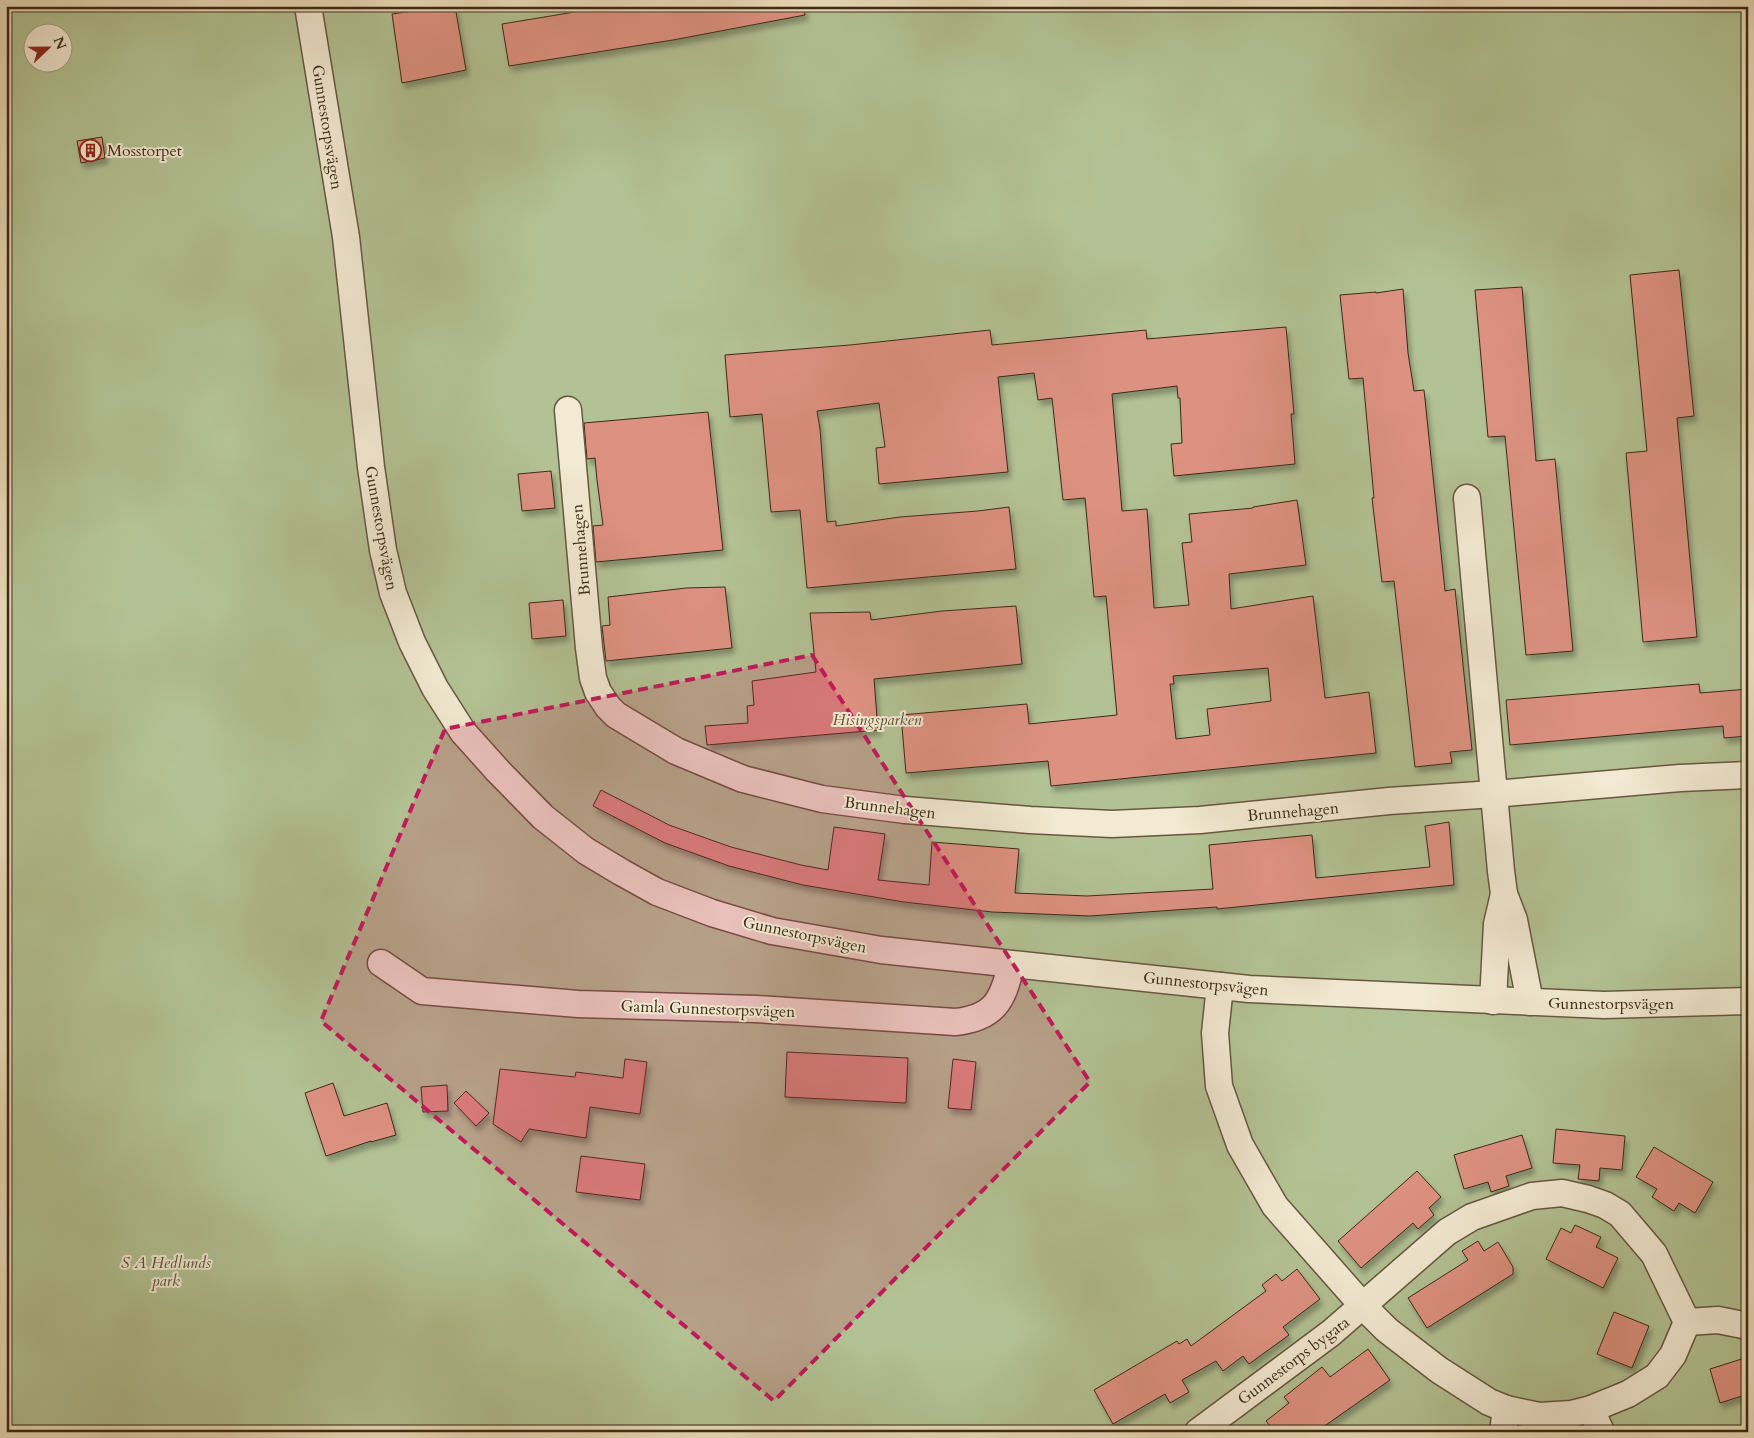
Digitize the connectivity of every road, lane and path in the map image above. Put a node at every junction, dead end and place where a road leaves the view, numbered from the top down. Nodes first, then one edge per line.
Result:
1 (308, 6) edge
2 (568, 410) dead end
3 (1467, 498) dead end
4 (1748, 775) edge
5 (1494, 794) junction
6 (1504, 894) junction
7 (381, 962) dead end
8 (1011, 965) junction
9 (1220, 986) junction
10 (1493, 1001) junction
11 (1748, 1001) edge
12 (1530, 1002) junction
13 (1363, 1306) junction
14 (1686, 1322) junction
15 (1748, 1326) edge
16 (1596, 1420) edge
17 (1504, 1421) edge
18 (1198, 1432) edge

1 - 8 street, Gunnestorpsvägen
2 - 5 street, Brunnehagen
3 - 5 street
4 - 5 street, Brunnehagen
5 - 6 street
6 - 10 street
6 - 12 street
7 - 8 street, Gamla Gunnestorpsvägen
8 - 9 street, Gunnestorpsvägen
9 - 10 street, Gunnestorpsvägen
9 - 13 street, Gunnestorps bygata
10 - 12 street, Gunnestorpsvägen
11 - 12 street, Gunnestorpsvägen
13 - 14 street, Gunnestorps bygata
13 - 17 street, Gunnestorps bygata
13 - 18 street, Gunnestorps bygata
14 - 15 street
14 - 16 street, Gunnestorps bygata
16 - 17 street, Gunnestorps bygata

